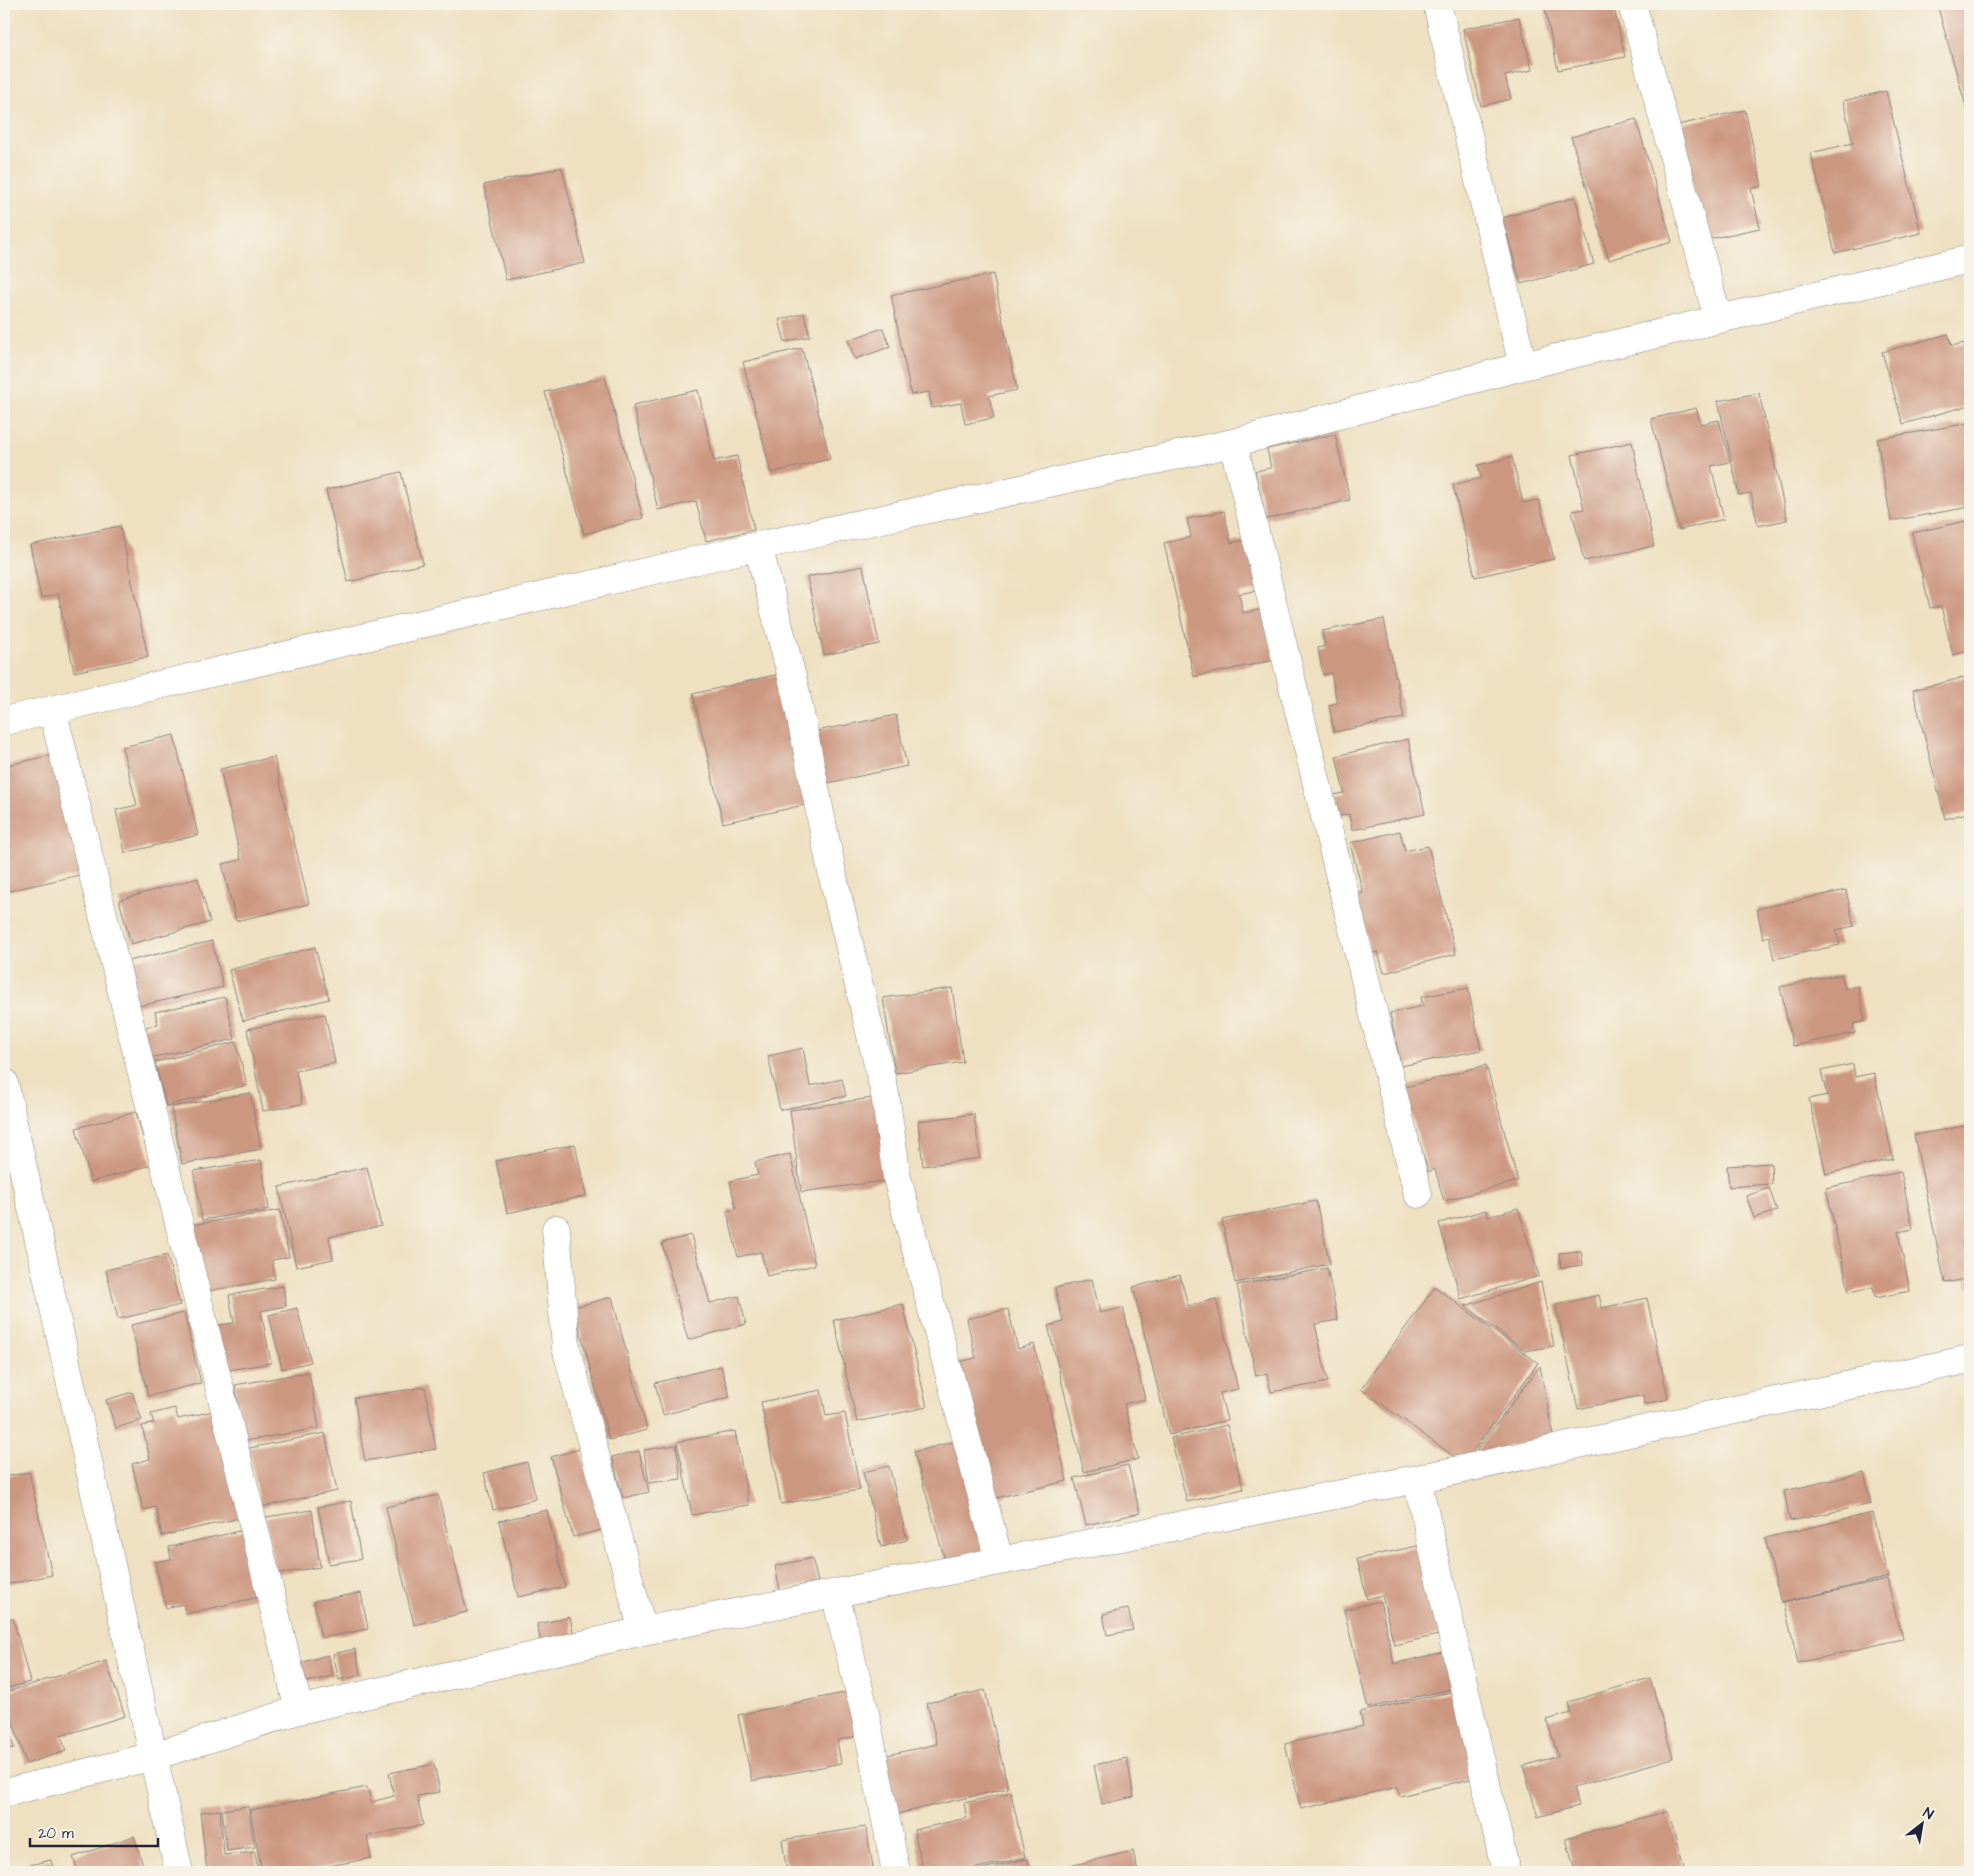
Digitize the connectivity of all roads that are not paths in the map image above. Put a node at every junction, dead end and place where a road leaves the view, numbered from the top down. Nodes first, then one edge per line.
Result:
1 (1437, 4) edge
2 (1632, 4) edge
3 (1970, 259) edge
4 (1718, 319) junction
5 (1523, 366) junction
6 (1233, 443) junction
7 (758, 546) junction
8 (53, 712) junction
9 (4, 722) edge
10 (4, 1082) edge
11 (1418, 1194) dead end
12 (556, 1229) dead end
13 (1970, 1359) edge
14 (1417, 1479) junction
15 (999, 1560) junction
16 (834, 1594) junction
17 (643, 1631) junction
18 (299, 1710) junction
19 (154, 1756) junction
20 (4, 1793) edge
21 (178, 1872) edge
22 (896, 1872) edge
23 (1506, 1872) edge

1 - 5 street
2 - 4 street
3 - 4 street
4 - 5 street
5 - 6 street
6 - 7 street
6 - 11 street
7 - 8 street
7 - 15 street
8 - 9 street
8 - 18 street
10 - 19 street
12 - 17 street
13 - 14 street
14 - 15 street
14 - 23 street
15 - 16 street
16 - 17 street
16 - 22 street
17 - 18 street
18 - 19 street
19 - 20 street
19 - 21 street

